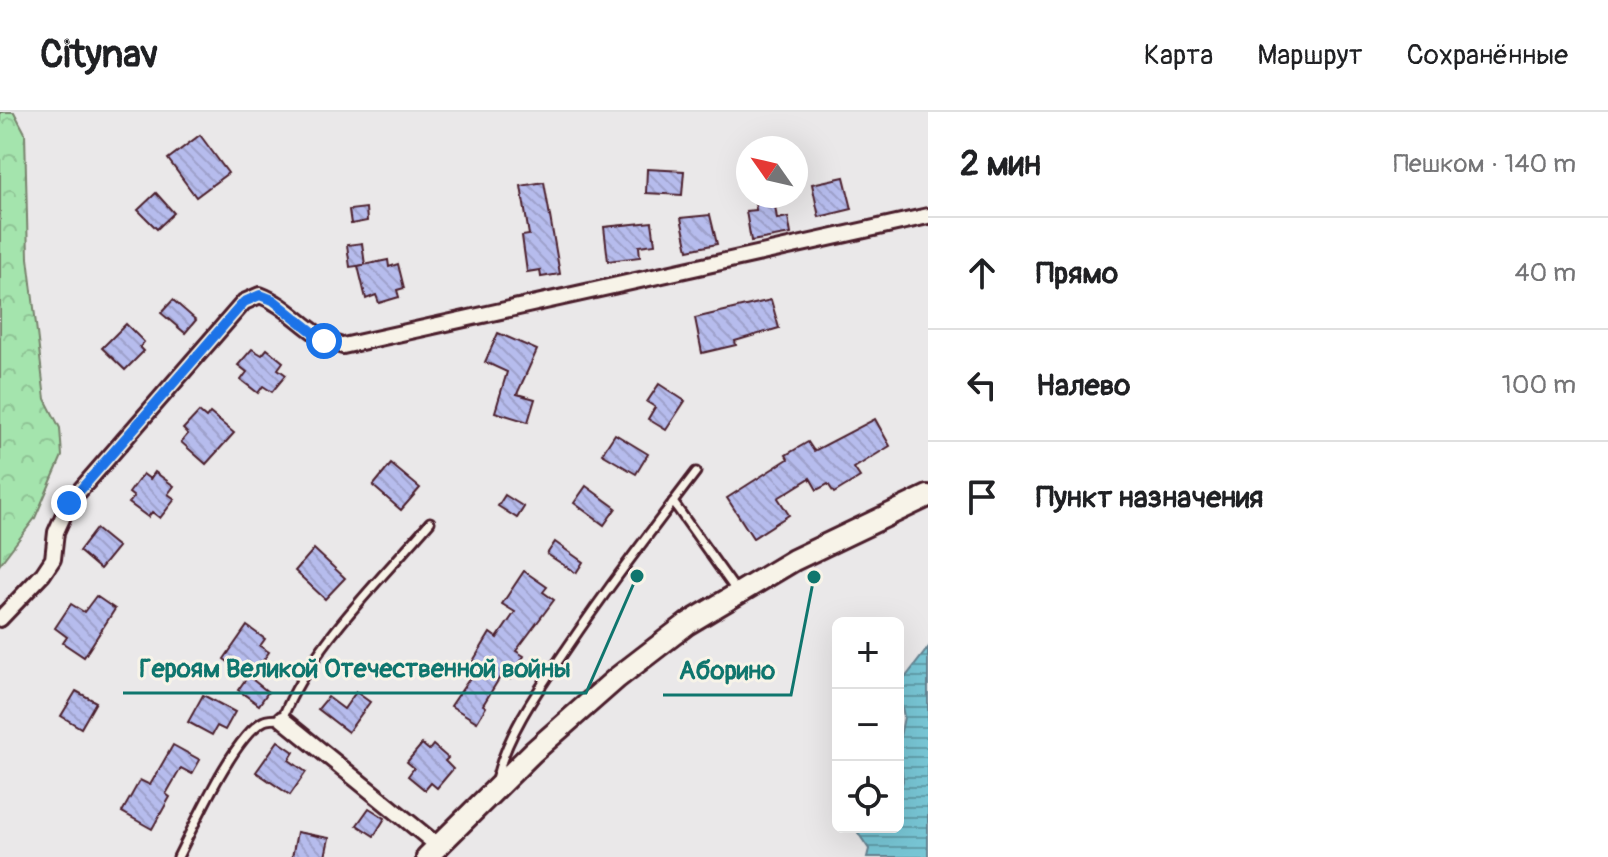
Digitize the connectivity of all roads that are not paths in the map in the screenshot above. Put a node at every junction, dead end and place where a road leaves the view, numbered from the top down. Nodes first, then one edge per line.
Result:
1 (928, 216) edge
2 (696, 472) dead end
3 (928, 496) edge
4 (673, 502) junction
5 (430, 522) dead end
6 (738, 593) junction
7 (0, 619) edge
8 (282, 719) junction
9 (493, 790) junction
10 (432, 851) edge
11 (178, 857) edge

1 - 7 street
2 - 4 lane
3 - 6 main road
4 - 6 lane
4 - 9 lane
5 - 8 lane
6 - 9 main road
8 - 10 street
8 - 11 lane
9 - 10 main road

